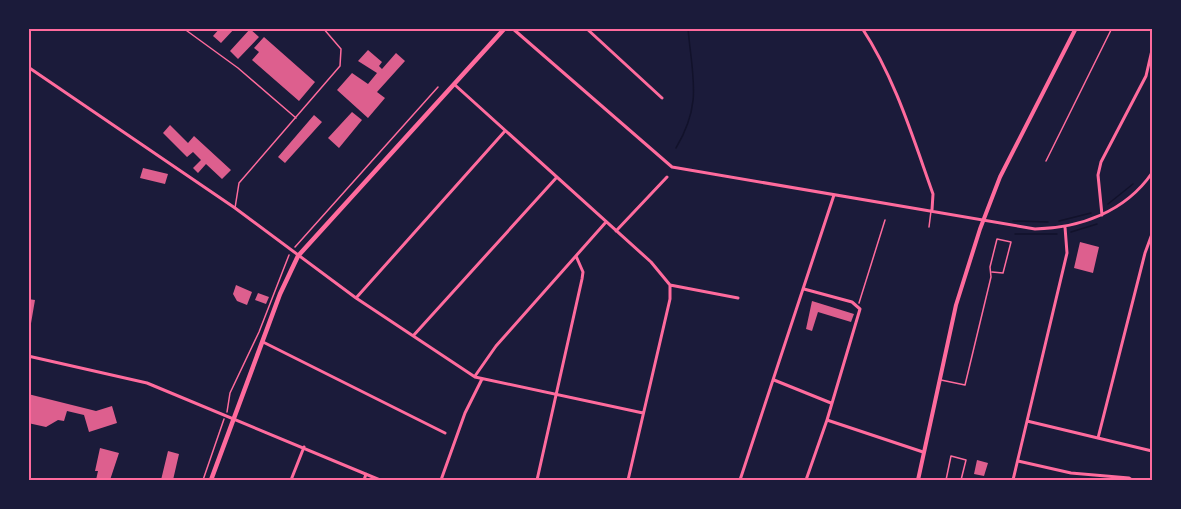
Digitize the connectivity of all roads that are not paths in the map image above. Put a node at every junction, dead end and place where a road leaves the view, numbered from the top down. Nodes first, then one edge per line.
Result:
1 (183, 28) edge
2 (323, 28) edge
3 (505, 28) edge
4 (512, 28) edge
5 (586, 28) edge
6 (862, 28) edge
7 (1076, 28) edge
8 (1112, 28) edge
9 (1152, 50) edge
10 (28, 67) edge
11 (455, 85) junction
12 (662, 98) dead end
13 (297, 118) junction
14 (505, 131) junction
15 (1046, 161) dead end
16 (1152, 173) edge
17 (557, 177) junction
18 (667, 177) dead end
19 (834, 195) junction
20 (235, 208) junction
21 (932, 210) junction
22 (1102, 215) junction
23 (984, 220) junction
24 (606, 222) junction
25 (929, 227) dead end
26 (1065, 227) junction
27 (616, 231) junction
28 (1152, 234) edge
29 (298, 256) junction
30 (576, 256) junction
31 (992, 272) junction
32 (669, 285) junction
33 (804, 289) junction
34 (356, 298) junction
35 (738, 298) dead end
36 (414, 336) junction
37 (263, 342) junction
38 (28, 356) edge
39 (475, 377) junction
40 (482, 379) junction
41 (774, 380) junction
42 (940, 380) junction
43 (557, 393) junction
44 (831, 403) junction
45 (644, 414) junction
46 (234, 418) junction
47 (827, 420) junction
48 (1027, 421) junction
49 (445, 433) dead end
50 (1098, 438) junction
51 (304, 447) junction
52 (1152, 451) edge
53 (925, 453) junction
54 (1018, 461) junction
55 (366, 474) junction
56 (211, 480) edge
57 (291, 480) edge
58 (364, 480) edge
59 (380, 480) edge
60 (441, 480) edge
61 (537, 480) edge
62 (628, 480) edge
63 (740, 480) edge
64 (806, 480) edge
65 (918, 480) edge
66 (946, 480) edge
67 (961, 480) edge
68 (1014, 480) edge
69 (1132, 480) edge

1 - 13 lane
2 - 13 lane
3 - 11 main road
4 - 19 street
5 - 12 street
6 - 21 street
7 - 23 street
8 - 15 lane
9 - 22 street
10 - 20 street
11 - 14 street
11 - 29 main road
13 - 20 lane
14 - 17 street
14 - 34 street
16 - 22 street
17 - 24 street
17 - 36 street
18 - 27 street
19 - 21 street
19 - 33 street
20 - 29 street
21 - 23 street
21 - 25 lane
22 - 26 street
23 - 26 street
23 - 42 street
24 - 27 street
24 - 30 street
26 - 48 street
27 - 32 street
28 - 50 street
29 - 34 street
29 - 37 main road
30 - 39 street
30 - 43 street
31 - 31 lane
31 - 42 lane
32 - 35 street
32 - 45 street
33 - 41 street
33 - 44 street
34 - 36 street
36 - 39 street
37 - 46 main road
37 - 49 street
38 - 46 street
39 - 40 street
40 - 43 street
40 - 60 street
41 - 44 street
41 - 63 street
42 - 53 street
43 - 45 street
43 - 61 street
44 - 47 street
45 - 62 street
46 - 51 street
46 - 56 main road
47 - 53 street
47 - 64 street
48 - 50 street
48 - 54 street
50 - 52 street
51 - 55 street
51 - 57 street
53 - 65 street
54 - 68 street
54 - 69 street
55 - 58 street
55 - 59 street
66 - 67 lane

